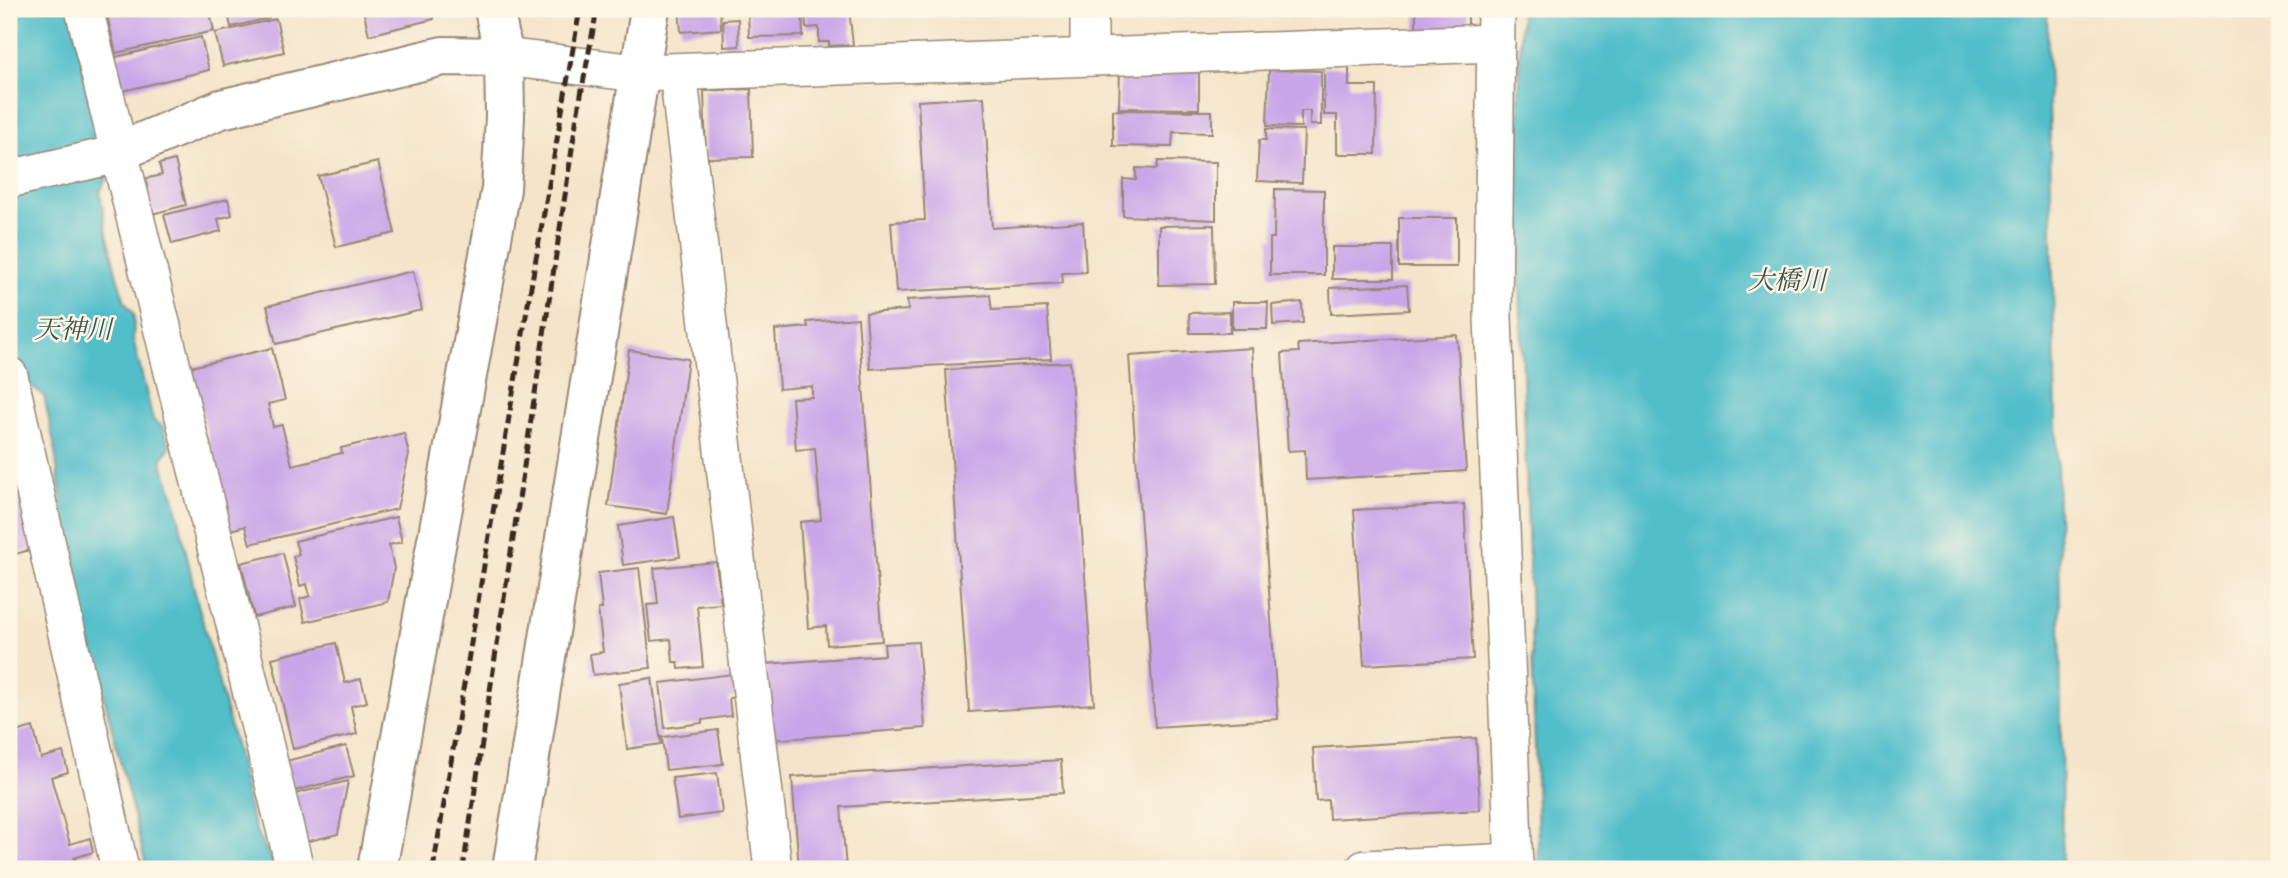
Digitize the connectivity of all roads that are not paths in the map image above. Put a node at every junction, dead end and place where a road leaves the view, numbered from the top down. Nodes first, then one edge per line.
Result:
1 (84, 9) edge
2 (494, 9) edge
3 (650, 9) edge
4 (1089, 9) edge
5 (1496, 26) edge
6 (504, 57) junction
7 (1088, 57) junction
8 (678, 72) junction
9 (638, 73) junction
10 (113, 154) junction
11 (9, 179) edge
12 (9, 376) edge
13 (1514, 865) edge
14 (120, 869) edge
15 (295, 869) edge
16 (377, 869) edge
17 (512, 869) edge
18 (773, 869) edge
19 (1365, 869) edge

1 - 10 street
2 - 6 street
3 - 9 street
4 - 7 street
5 - 7 street
5 - 13 street
6 - 9 street
6 - 10 street
6 - 16 street
7 - 8 street
8 - 9 street
8 - 18 street
9 - 17 street
10 - 11 street
10 - 15 street
12 - 14 street
13 - 19 street

